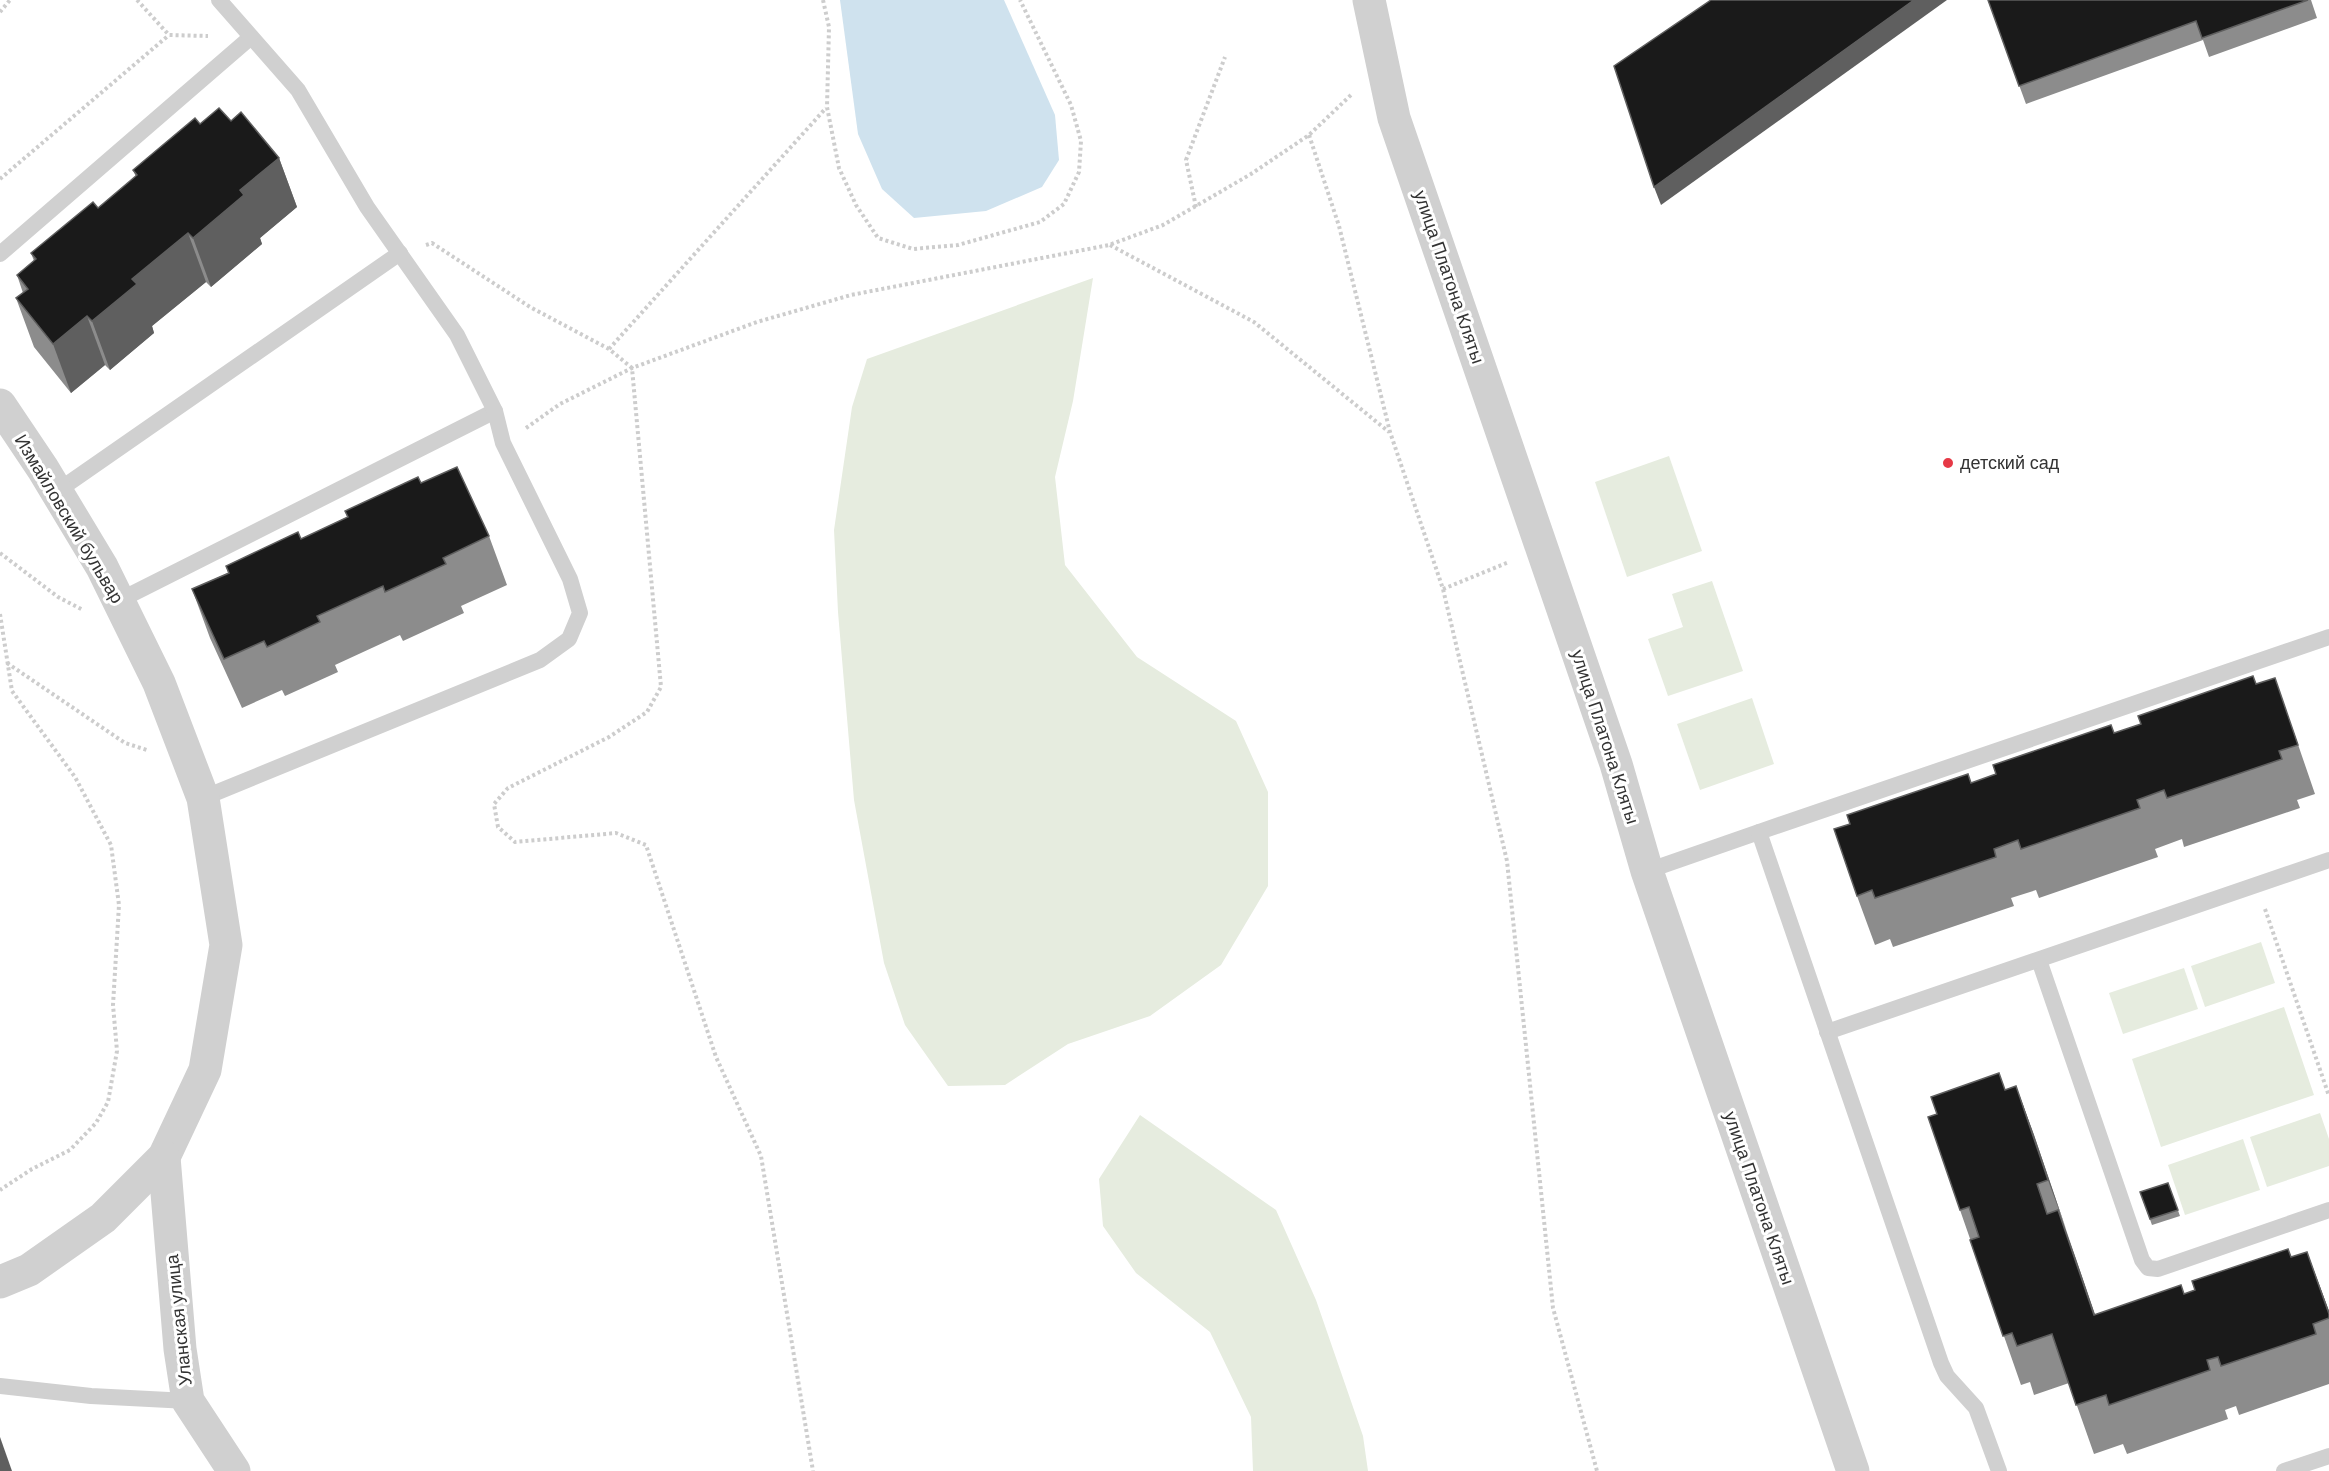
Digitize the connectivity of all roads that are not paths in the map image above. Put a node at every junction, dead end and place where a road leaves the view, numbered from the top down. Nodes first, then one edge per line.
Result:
1 (219, 0) edge
2 (1369, 0) edge
3 (251, 37) junction
4 (400, 253) junction
5 (0, 254) edge
6 (0, 405) edge
7 (495, 411) junction
8 (56, 492) junction
9 (118, 601) junction
10 (2329, 637) edge
11 (203, 798) junction
12 (1759, 832) junction
13 (2329, 860) edge
14 (1647, 871) junction
15 (2039, 960) junction
16 (1827, 1032) junction
17 (164, 1157) junction
18 (2329, 1210) edge
19 (0, 1282) edge
20 (0, 1386) edge
21 (188, 1401) junction
22 (2329, 1456) edge
23 (234, 1471) edge
24 (1853, 1471) edge
25 (1999, 1471) edge
26 (2284, 1471) edge

1 - 3 lane
2 - 14 street, улица Платона Кляты
3 - 4 lane
3 - 5 lane
4 - 7 lane
4 - 8 lane
6 - 8 street, Измайловский бульвар
7 - 9 lane
7 - 11 lane
8 - 9 street, Измайловский бульвар
9 - 11 street, Измайловский бульвар
10 - 12 lane
11 - 17 street, Измайловский бульвар
12 - 14 lane
12 - 16 lane
13 - 15 lane
14 - 24 street, улица Платона Кляты
15 - 16 lane
15 - 18 lane
16 - 25 lane
17 - 19 street, Измайловский бульвар
17 - 21 street, Уланская улица
20 - 21 lane
21 - 23 street, Уланская улица
22 - 26 lane

